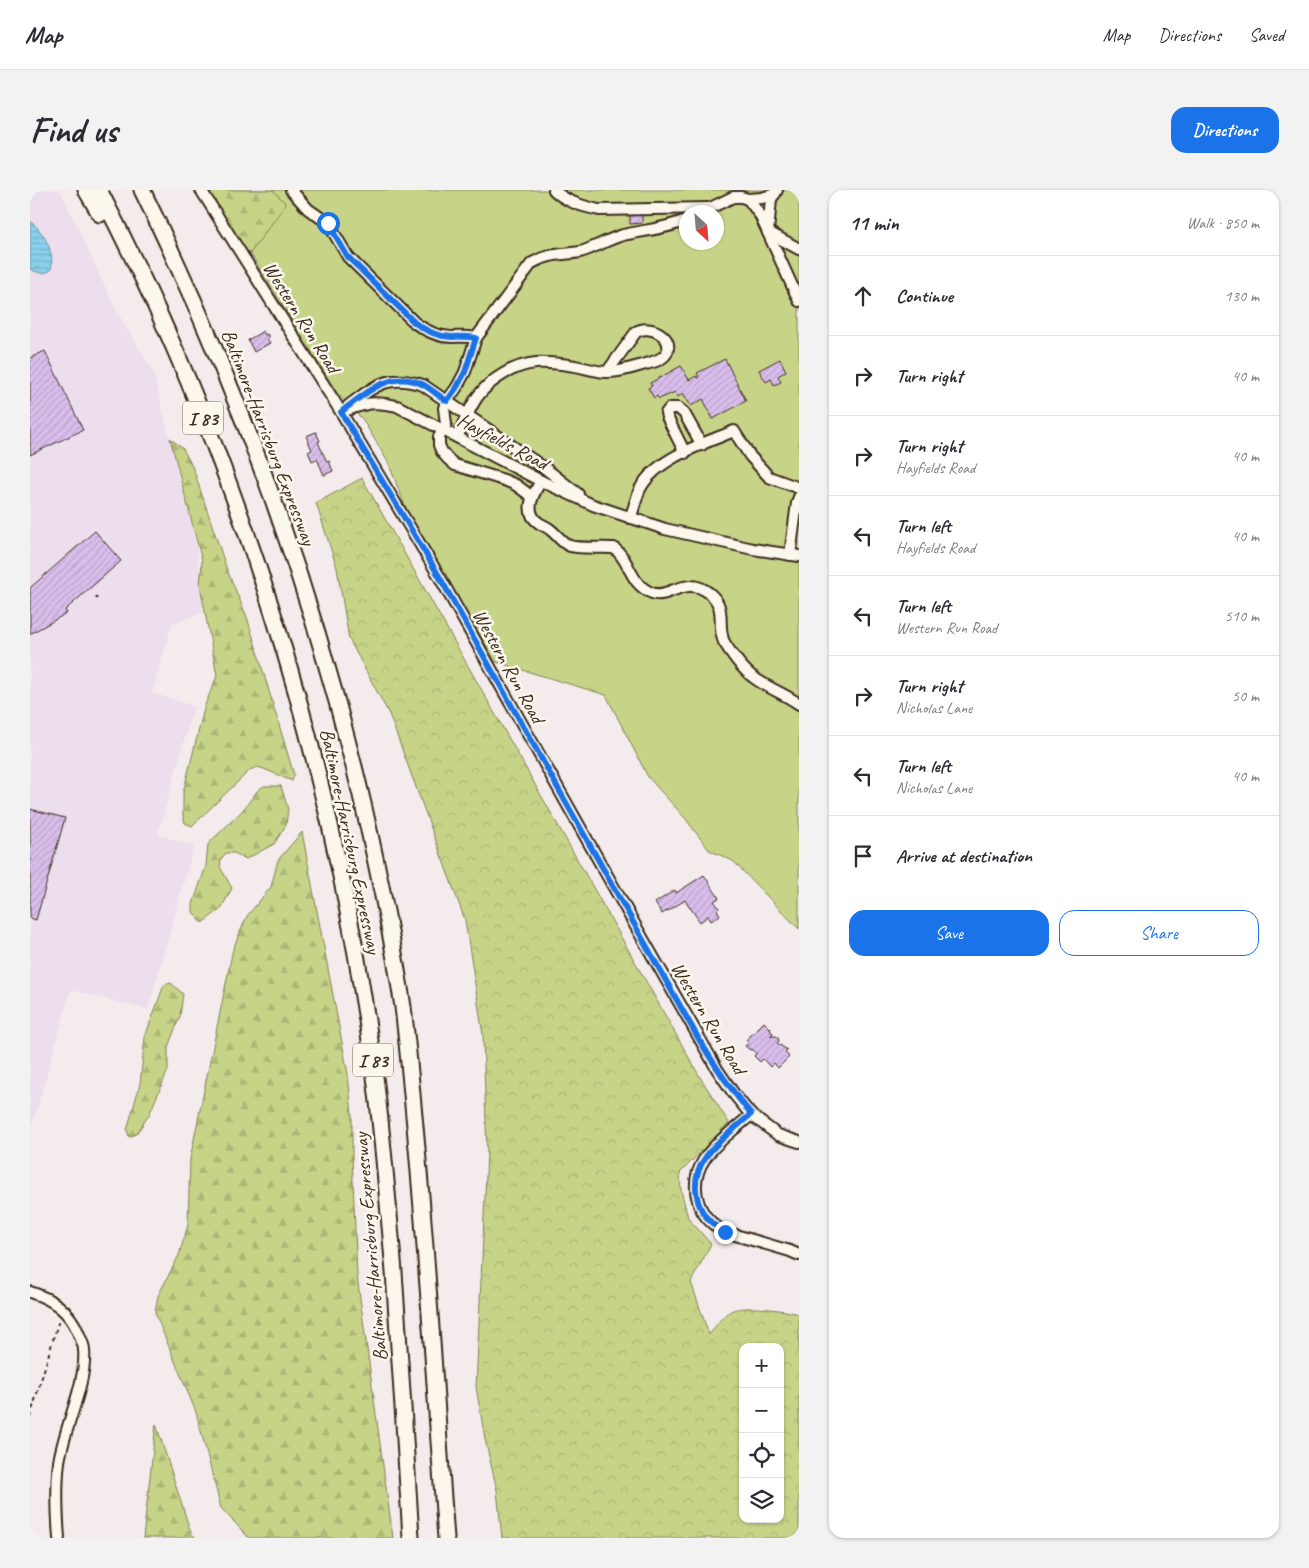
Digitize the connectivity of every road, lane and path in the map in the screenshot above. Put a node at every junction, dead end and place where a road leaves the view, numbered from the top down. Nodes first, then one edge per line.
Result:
1 (86, 190) edge
2 (99, 190) edge
3 (142, 190) edge
4 (202, 190) edge
5 (291, 190) edge
6 (554, 190) edge
7 (776, 192) edge
8 (748, 199) junction
9 (718, 205) edge
10 (679, 209) edge
11 (679, 223) edge
12 (768, 232) junction
13 (128, 247) junction
14 (799, 249) edge
15 (799, 301) edge
16 (476, 338) junction
17 (607, 372) junction
18 (447, 401) junction
19 (341, 412) junction
20 (468, 416) junction
21 (443, 430) junction
22 (457, 437) junction
23 (702, 445) junction
24 (684, 453) junction
25 (541, 481) junction
26 (799, 488) edge
27 (531, 496) junction
28 (799, 497) edge
29 (593, 505) junction
30 (630, 518) junction
31 (794, 555) edge
32 (97, 596) dead end
33 (96, 599) dead end
34 (799, 704) edge
35 (751, 1114) junction
36 (799, 1142) edge
37 (799, 1255) edge
38 (30, 1292) edge
39 (63, 1309) junction
40 (30, 1417) edge
41 (59, 1538) edge
42 (412, 1538) edge
43 (446, 1538) edge

1 - 13 highway
2 - 13 highway, Baltimore-Harrisburg Expressway / I 83
3 - 43 highway, Baltimore-Harrisburg Expressway / I 83
4 - 19 street, Western Run Road
5 - 16 street
6 - 10 street
7 - 8 street
7 - 12 street
8 - 9 street
8 - 12 street
11 - 16 street
12 - 14 street
12 - 15 street
13 - 42 highway, Baltimore-Harrisburg Expressway / I 83
16 - 18 street
17 - 17 street
17 - 20 street
18 - 19 street, Hayfields Road
18 - 20 street, Hayfields Road
18 - 21 street
19 - 21 street, Hayfields Road
19 - 35 street, Western Run Road
20 - 22 street
20 - 29 street, Hayfields Road
21 - 22 street, Hayfields Road
21 - 27 street
22 - 25 street, Hayfields Road
23 - 24 street
23 - 24 street
23 - 26 street
24 - 30 street
25 - 27 street
25 - 29 street, Hayfields Road
27 - 34 street
28 - 31 street
29 - 30 street, Hayfields Road
30 - 31 street, Hayfields Road
32 - 33 path
35 - 36 street, Western Run Road
35 - 37 street
38 - 39 street
39 - 40 path
39 - 41 street

